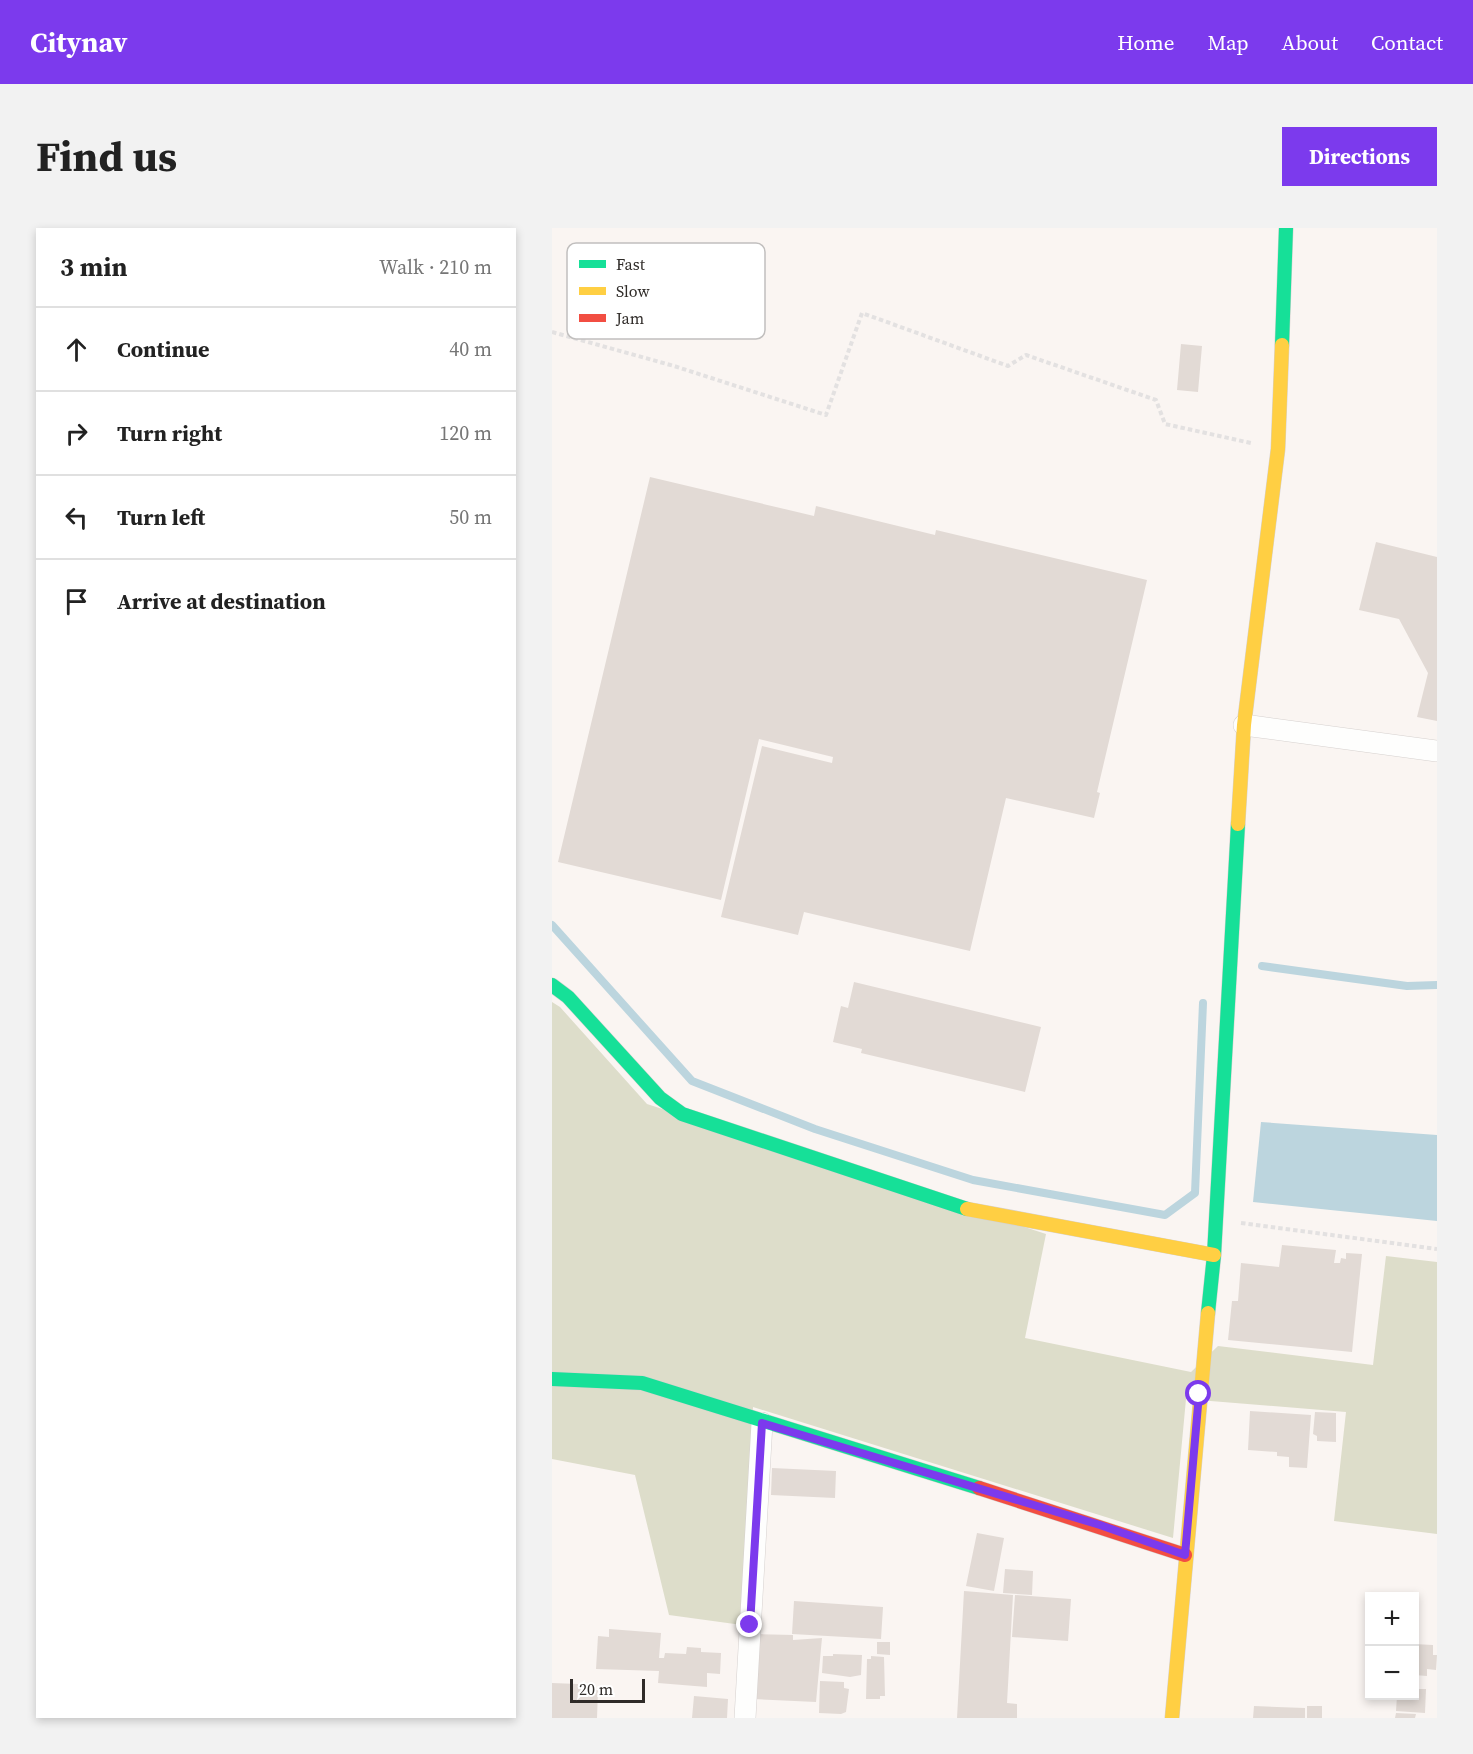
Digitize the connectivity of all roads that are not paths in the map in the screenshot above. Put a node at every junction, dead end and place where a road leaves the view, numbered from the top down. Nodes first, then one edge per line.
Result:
1 (1286, 228) edge
2 (1244, 725) junction
3 (1437, 751) edge
4 (552, 985) edge
5 (1214, 1255) junction
6 (552, 1378) edge
7 (762, 1423) junction
8 (1185, 1555) junction
9 (745, 1718) edge
10 (1172, 1718) edge

1 - 2 street
2 - 3 street
2 - 5 street
4 - 5 street
5 - 8 street
6 - 7 street
7 - 8 street
7 - 9 street
8 - 10 street

